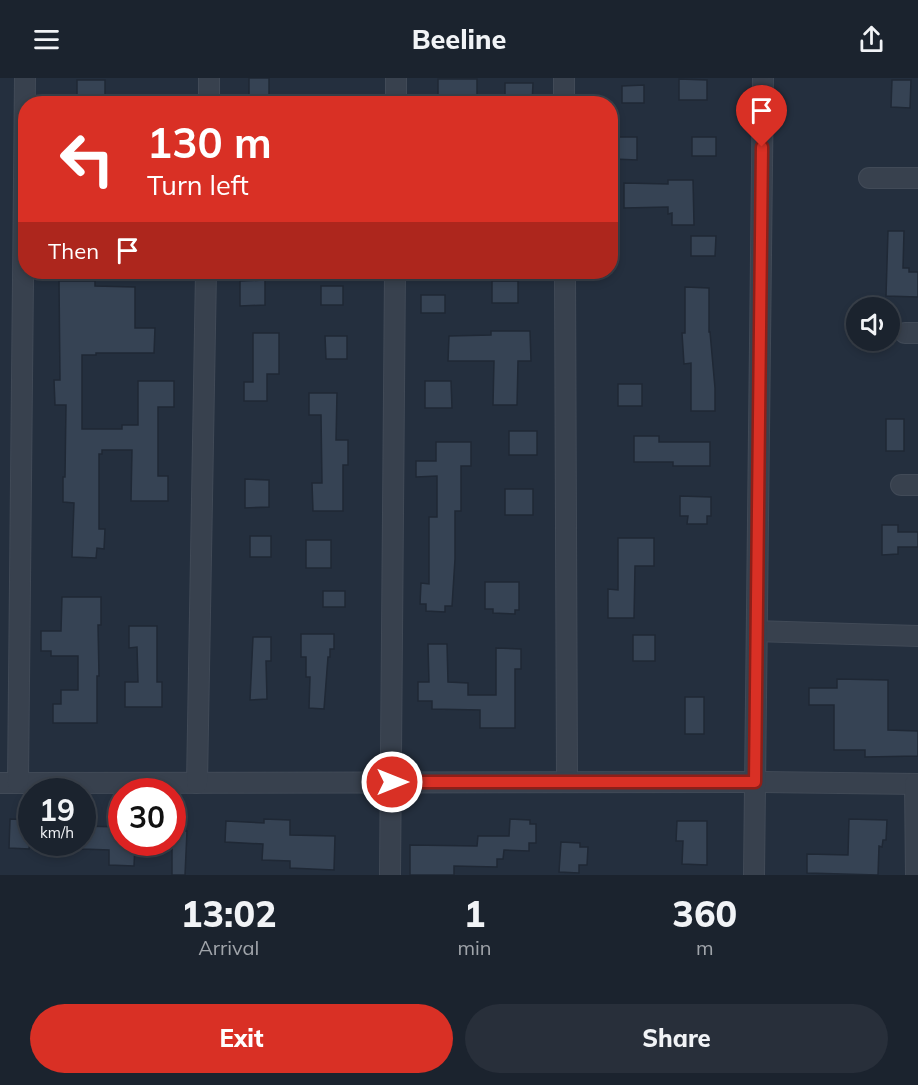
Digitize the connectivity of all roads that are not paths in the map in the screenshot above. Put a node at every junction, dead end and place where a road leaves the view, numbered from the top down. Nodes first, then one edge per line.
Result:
1 (25, 78) edge
2 (209, 78) edge
3 (396, 78) edge
4 (564, 78) edge
5 (763, 78) edge
6 (25, 96) edge
7 (209, 96) edge
8 (396, 96) edge
9 (564, 96) edge
10 (869, 178) dead end
11 (918, 178) edge
12 (20, 279) edge
13 (206, 279) edge
14 (395, 279) edge
15 (565, 279) edge
16 (756, 631) junction
17 (918, 636) edge
18 (392, 782) junction
19 (567, 782) junction
20 (755, 782) junction
21 (9, 783) edge
22 (197, 783) junction
23 (916, 784) edge
24 (390, 875) edge
25 (754, 875) edge
26 (916, 875) edge

1 - 6 street
2 - 7 street
3 - 8 street
4 - 9 street
5 - 16 street
10 - 11 street
12 - 21 street
13 - 22 street
14 - 18 street
15 - 19 street
16 - 17 street
16 - 20 street
18 - 19 street
18 - 22 street
18 - 24 street
19 - 20 street
20 - 23 street
20 - 25 street
21 - 22 street
23 - 26 street

